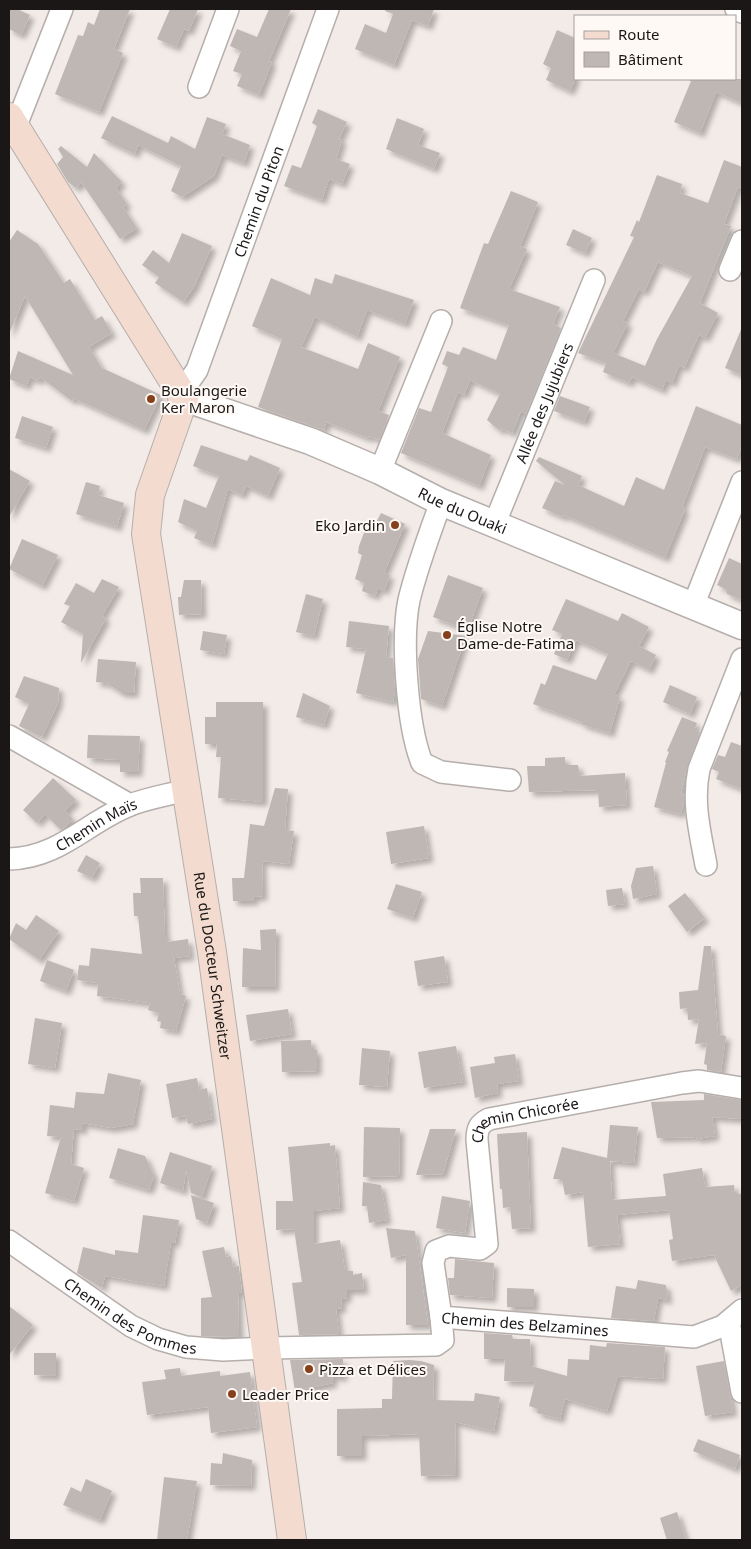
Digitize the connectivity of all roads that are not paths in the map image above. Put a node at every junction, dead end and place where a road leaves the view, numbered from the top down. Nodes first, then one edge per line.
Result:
1 (62, 9) edge
2 (228, 9) edge
3 (328, 9) edge
4 (736, 9) edge
5 (742, 12) edge
6 (199, 87) dead end
7 (12, 122) edge
8 (742, 241) edge
9 (730, 270) dead end
10 (594, 280) dead end
11 (441, 321) dead end
12 (182, 393) junction
13 (380, 471) junction
14 (742, 482) edge
15 (441, 502) junction
16 (494, 524) junction
17 (693, 606) junction
18 (742, 626) edge
19 (742, 659) edge
20 (9, 736) edge
21 (510, 780) dead end
22 (186, 790) junction
23 (130, 806) junction
24 (9, 859) edge
25 (706, 865) dead end
26 (742, 1088) edge
27 (9, 1241) edge
28 (736, 1316) edge
29 (441, 1317) junction
30 (267, 1348) junction
31 (742, 1392) edge
32 (292, 1540) edge

1 - 7 street
2 - 6 street
3 - 12 street, Chemin du Piton
4 - 5 street
7 - 12 main road
8 - 9 street
10 - 16 street, Allée des Jujubiers
11 - 13 street
12 - 13 street, Rue du Ouaki
12 - 22 main road, Rue du Docteur Schweitzer
13 - 15 street, Rue du Ouaki
14 - 17 street
15 - 16 street, Rue du Ouaki
15 - 21 street
16 - 17 street, Rue du Ouaki
17 - 18 street, Rue du Ouaki
19 - 25 street
20 - 23 street
22 - 23 street, Chemin Maïs
22 - 30 main road, Rue du Docteur Schweitzer
23 - 24 street, Chemin Maïs
26 - 29 street, Chemin Chicorée
27 - 30 street, Chemin des Pommes
28 - 29 street, Chemin des Belzamines
28 - 31 street
29 - 30 street, Chemin des Belzamines
30 - 32 main road, Rue du Docteur Schweitzer

